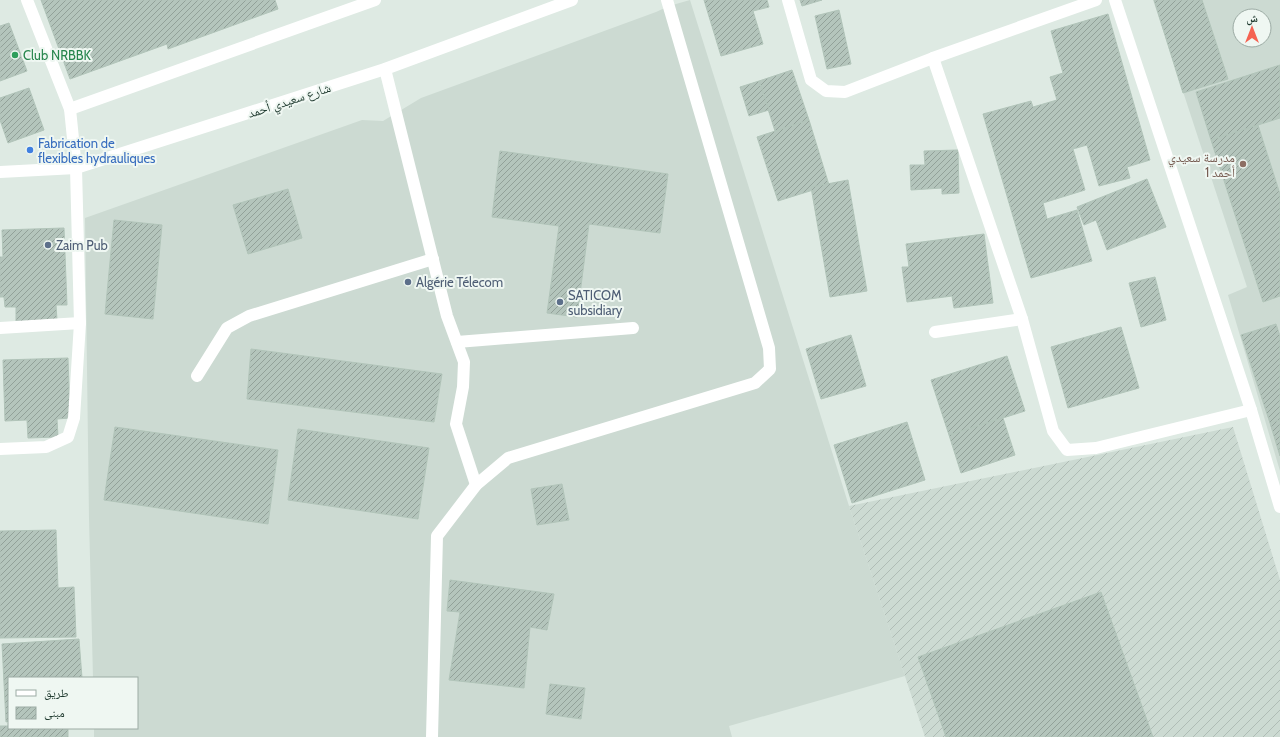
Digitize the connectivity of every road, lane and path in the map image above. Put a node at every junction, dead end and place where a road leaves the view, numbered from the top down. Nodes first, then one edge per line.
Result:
1 (27, 0) edge
2 (375, 0) edge
3 (572, 0) edge
4 (667, 0) edge
5 (788, 0) edge
6 (1096, 0) edge
7 (1114, 0) edge
8 (933, 58) junction
9 (385, 69) junction
10 (70, 109) junction
11 (76, 168) junction
12 (0, 172) edge
13 (433, 259) junction
14 (1022, 319) junction
15 (80, 323) junction
16 (0, 328) edge
17 (633, 328) dead end
18 (935, 332) dead end
19 (457, 342) junction
20 (197, 376) dead end
21 (1250, 410) junction
22 (0, 449) edge
23 (476, 484) junction
24 (1280, 507) edge
25 (432, 737) edge

1 - 10 street
2 - 10 street
3 - 9 street, شارع سعيدي أحمد
4 - 23 street
5 - 8 street
6 - 8 street
7 - 21 street
8 - 14 street
9 - 11 street, شارع سعيدي أحمد
9 - 13 street
10 - 11 street
11 - 12 street, شارع سعيدي أحمد
11 - 15 street
13 - 19 street
13 - 20 street
14 - 18 street
14 - 21 street
15 - 16 street
15 - 22 street
17 - 19 street
19 - 23 street
21 - 24 street
23 - 25 street

